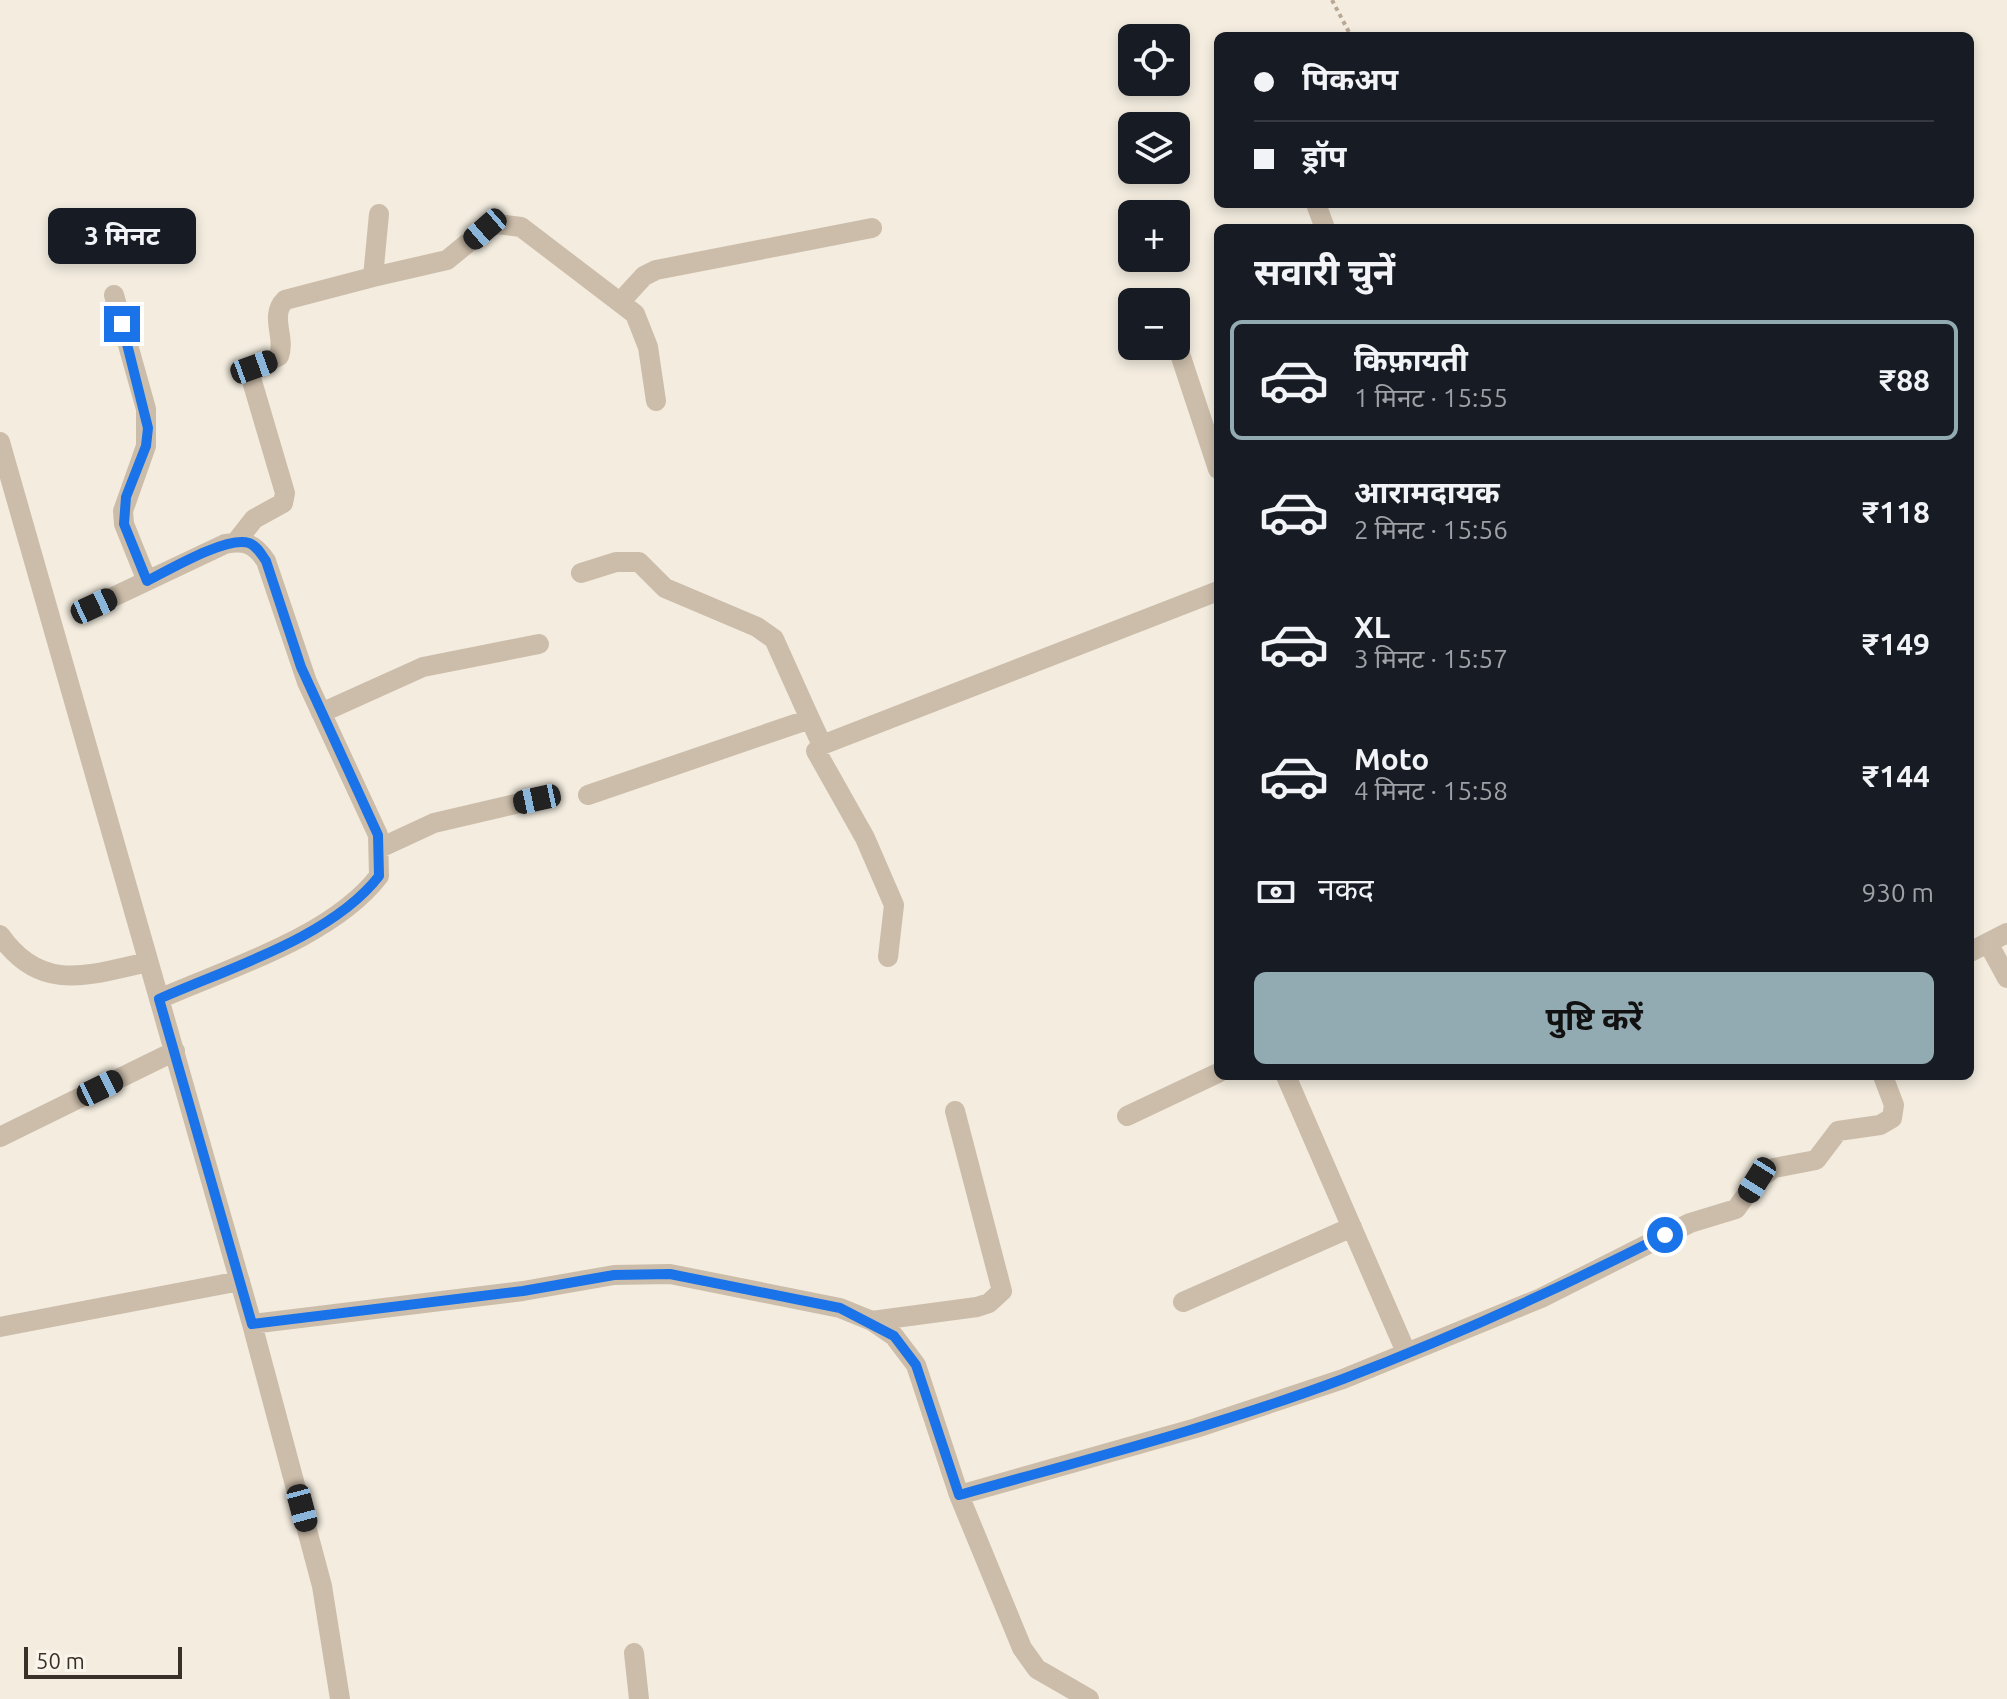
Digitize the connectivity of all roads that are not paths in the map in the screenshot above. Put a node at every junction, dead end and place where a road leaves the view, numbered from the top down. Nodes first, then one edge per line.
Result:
1 (379, 214) dead end
2 (872, 228) dead end
3 (373, 277) junction
4 (114, 295) dead end
5 (621, 301) junction
6 (1183, 360) edge
7 (656, 401) dead end
8 (1214, 441) edge
9 (0, 442) edge
10 (236, 542) junction
11 (581, 573) dead end
12 (147, 581) junction
13 (1214, 593) edge
14 (94, 606) dead end
15 (539, 644) dead end
16 (321, 713) junction
17 (810, 719) junction
18 (822, 745) junction
19 (588, 795) dead end
20 (537, 799) dead end
21 (380, 848) junction
22 (2007, 933) edge
23 (0, 935) edge
24 (1979, 947) edge
25 (888, 957) dead end
26 (148, 962) junction
27 (2007, 978) edge
28 (159, 999) junction
29 (175, 1051) junction
30 (1214, 1075) edge
31 (1288, 1080) edge
32 (1885, 1080) edge
33 (955, 1111) dead end
34 (1127, 1116) dead end
35 (0, 1137) edge
36 (1352, 1227) junction
37 (240, 1281) junction
38 (1183, 1302) dead end
39 (872, 1321) junction
40 (252, 1324) junction
41 (0, 1327) edge
42 (1406, 1352) junction
43 (959, 1495) junction
44 (634, 1653) dead end
45 (340, 1699) edge
46 (639, 1699) edge
47 (1089, 1699) edge

1 - 3 street
2 - 5 street
3 - 5 street
3 - 10 street
4 - 12 street
5 - 7 street
6 - 8 street
9 - 26 street
10 - 12 street
10 - 16 street
11 - 17 street
12 - 14 street
13 - 18 street
15 - 16 street
16 - 21 street
17 - 18 street
17 - 19 street
18 - 25 street
20 - 21 street
21 - 28 street
22 - 24 street
23 - 26 street
24 - 27 street
26 - 28 street
28 - 29 street
29 - 35 street
29 - 37 street
30 - 34 street
31 - 36 street
32 - 42 street
33 - 39 street
36 - 38 street
36 - 42 street
37 - 40 street
37 - 41 street
39 - 40 street
39 - 43 street
40 - 45 street
42 - 43 street
43 - 47 street
44 - 46 street

